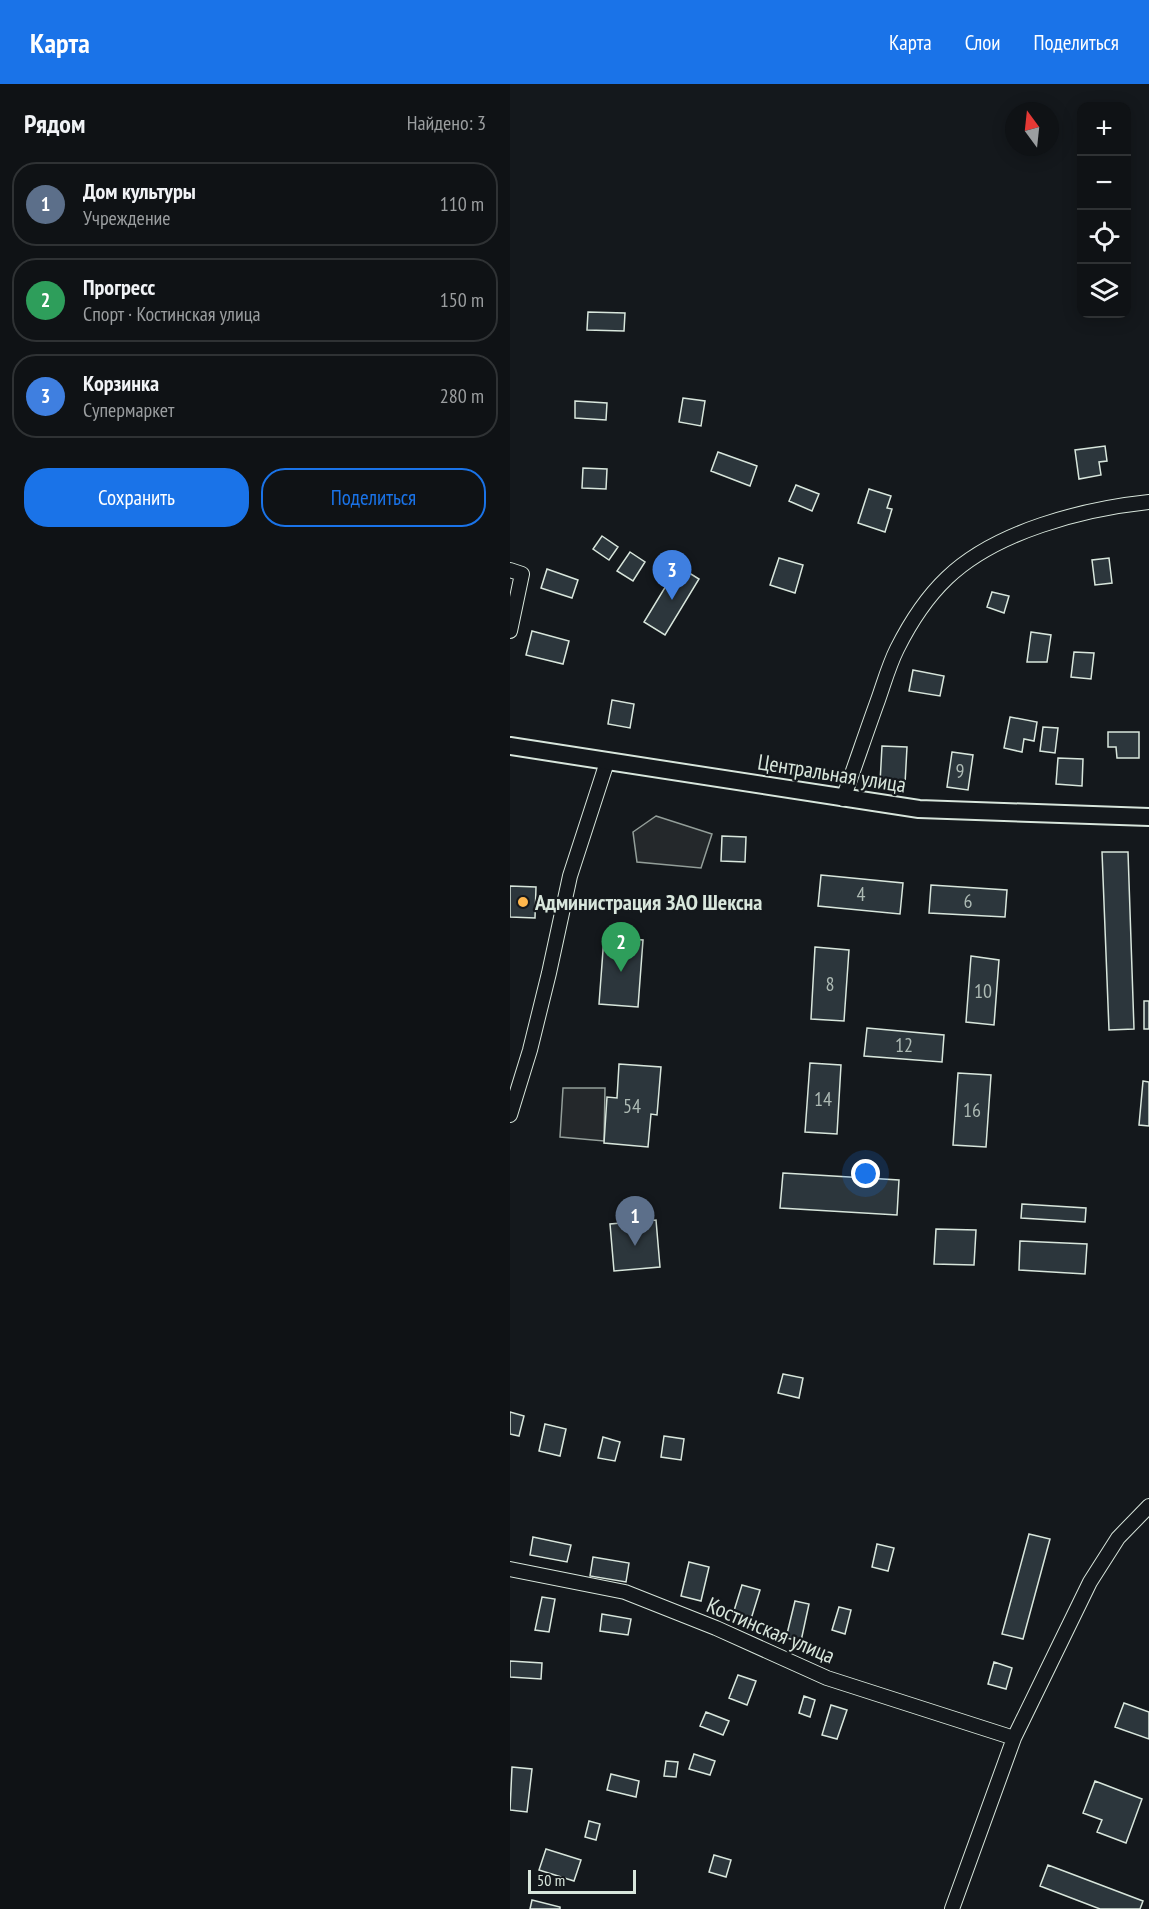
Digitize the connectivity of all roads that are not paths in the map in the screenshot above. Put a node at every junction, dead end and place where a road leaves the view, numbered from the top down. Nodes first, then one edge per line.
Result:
1 (1149, 502) edge
2 (510, 570) edge
3 (510, 632) edge
4 (510, 746) edge
5 (607, 762) junction
6 (843, 799) junction
7 (1149, 817) edge
8 (510, 1115) edge
9 (1149, 1506) edge
10 (510, 1569) edge
11 (1014, 1738) junction
12 (952, 1909) edge

1 - 6 street
2 - 3 street
4 - 5 street, Центральная улица
5 - 6 street, Центральная улица
5 - 8 street
6 - 7 street, Центральная улица
9 - 11 street
10 - 11 street, Костинская улица
11 - 12 street

